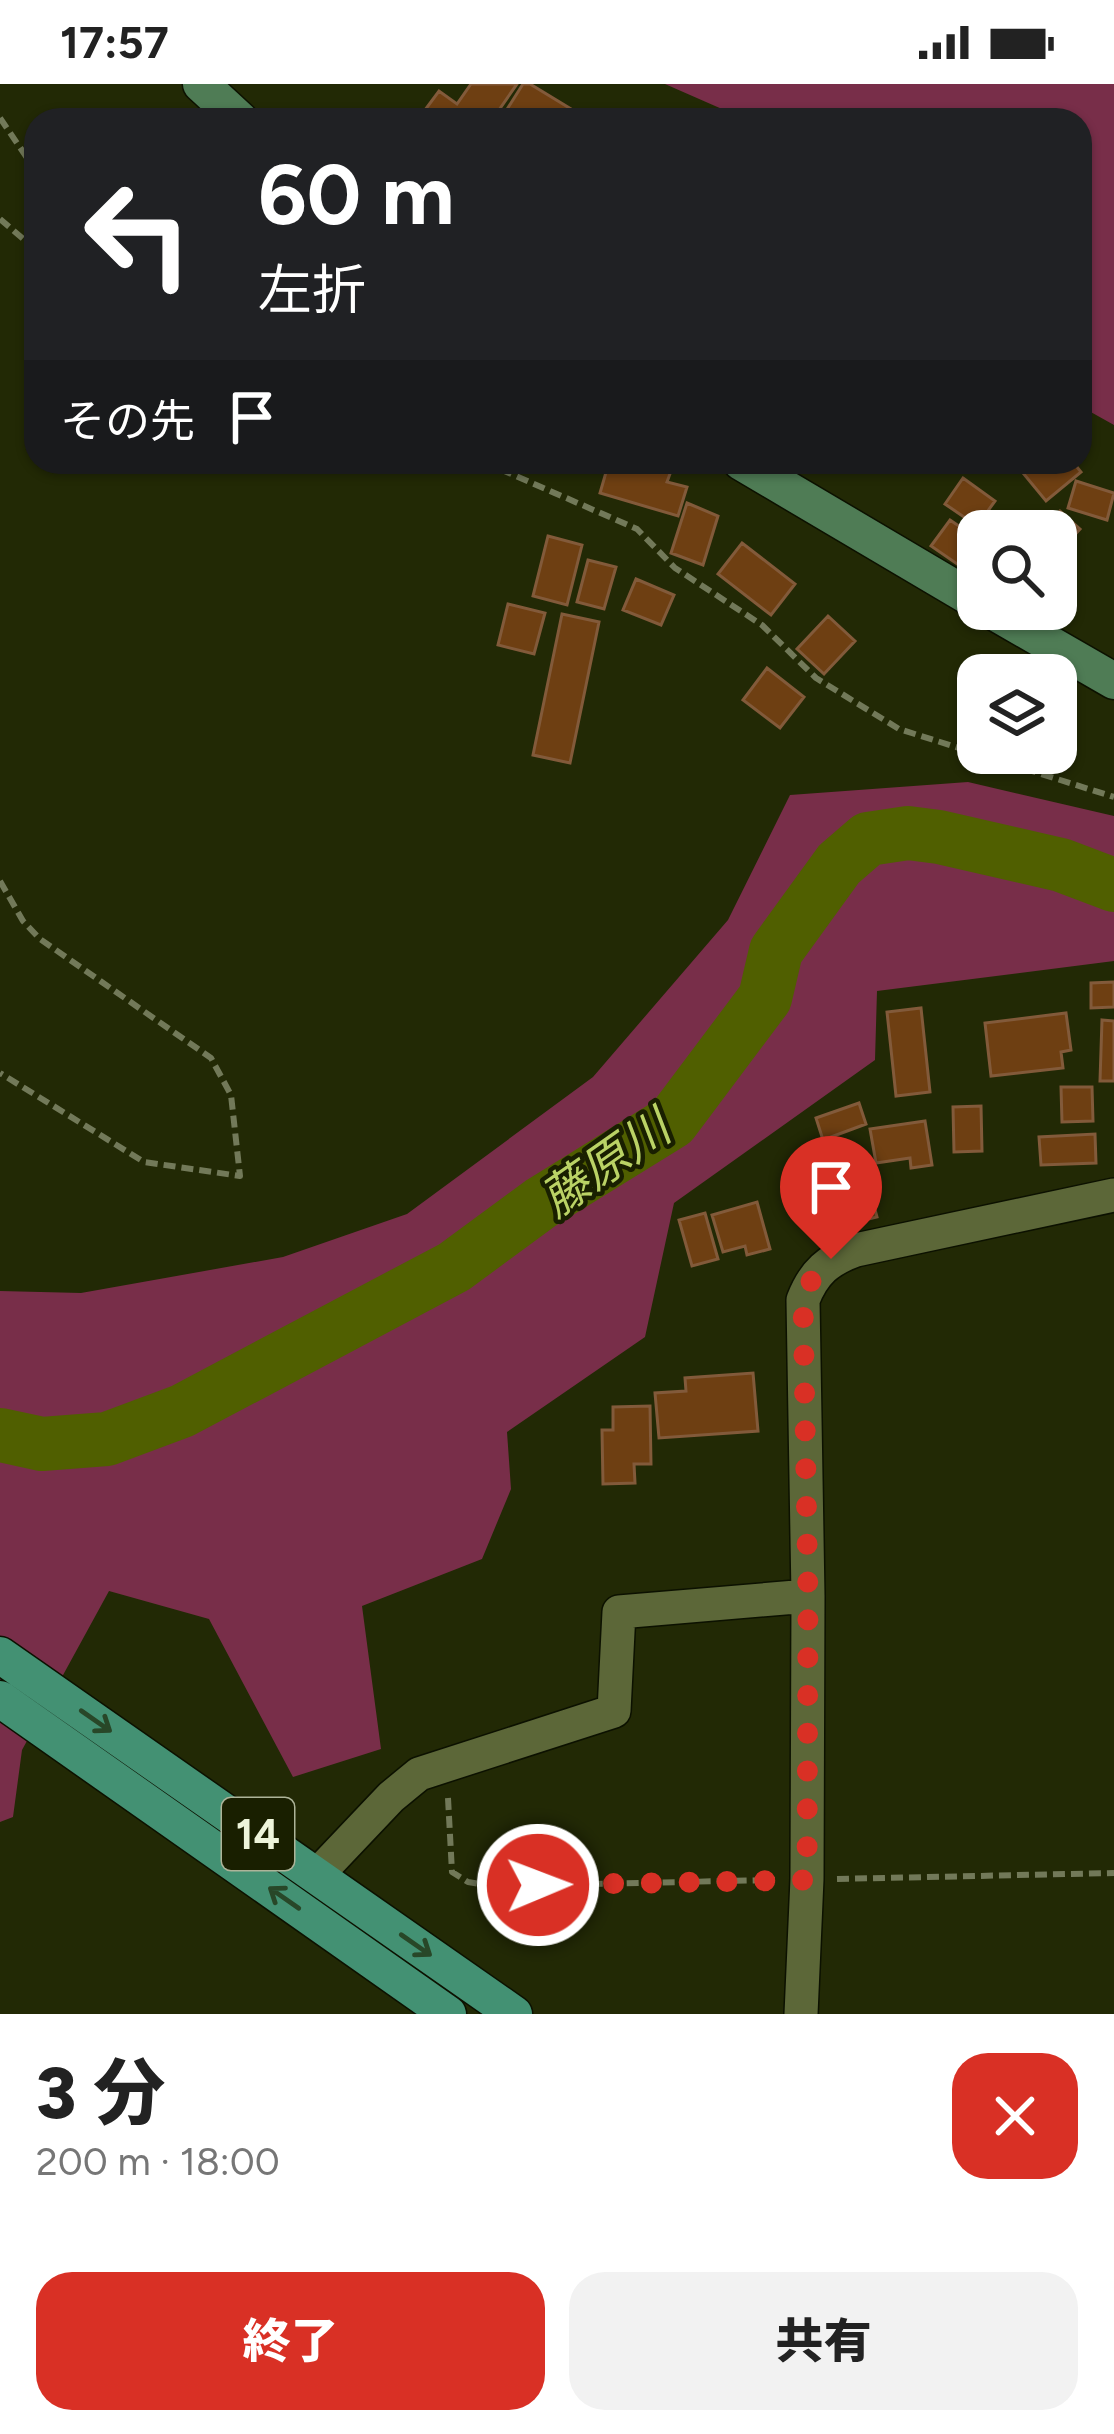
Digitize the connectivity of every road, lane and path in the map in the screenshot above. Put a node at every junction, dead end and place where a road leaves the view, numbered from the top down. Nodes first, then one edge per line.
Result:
1 (201, 84) edge
2 (227, 108) edge
3 (0, 118) edge
4 (24, 153) edge
5 (0, 219) edge
6 (24, 240) edge
7 (511, 474) edge
8 (761, 474) edge
9 (957, 590) edge
10 (1025, 630) edge
11 (1114, 681) edge
12 (1114, 797) edge
13 (0, 881) edge
14 (0, 1073) edge
15 (1114, 1195) edge
16 (808, 1597) junction
17 (0, 1655) edge
18 (0, 1699) edge
19 (448, 1765) junction
20 (1114, 1874) edge
21 (317, 1875) junction
22 (807, 1880) junction
23 (448, 2014) edge
24 (514, 2014) edge
25 (801, 2014) edge

1 - 2 street
3 - 4 path
5 - 6 path
7 - 12 path
8 - 9 street
10 - 11 street
13 - 14 path
15 - 16 street
16 - 19 street
16 - 22 street
17 -> 21 main road, 14
23 -> 18 main road, 14
19 - 21 street
19 - 22 path
20 - 22 path
21 -> 24 main road, 14
22 - 25 street

